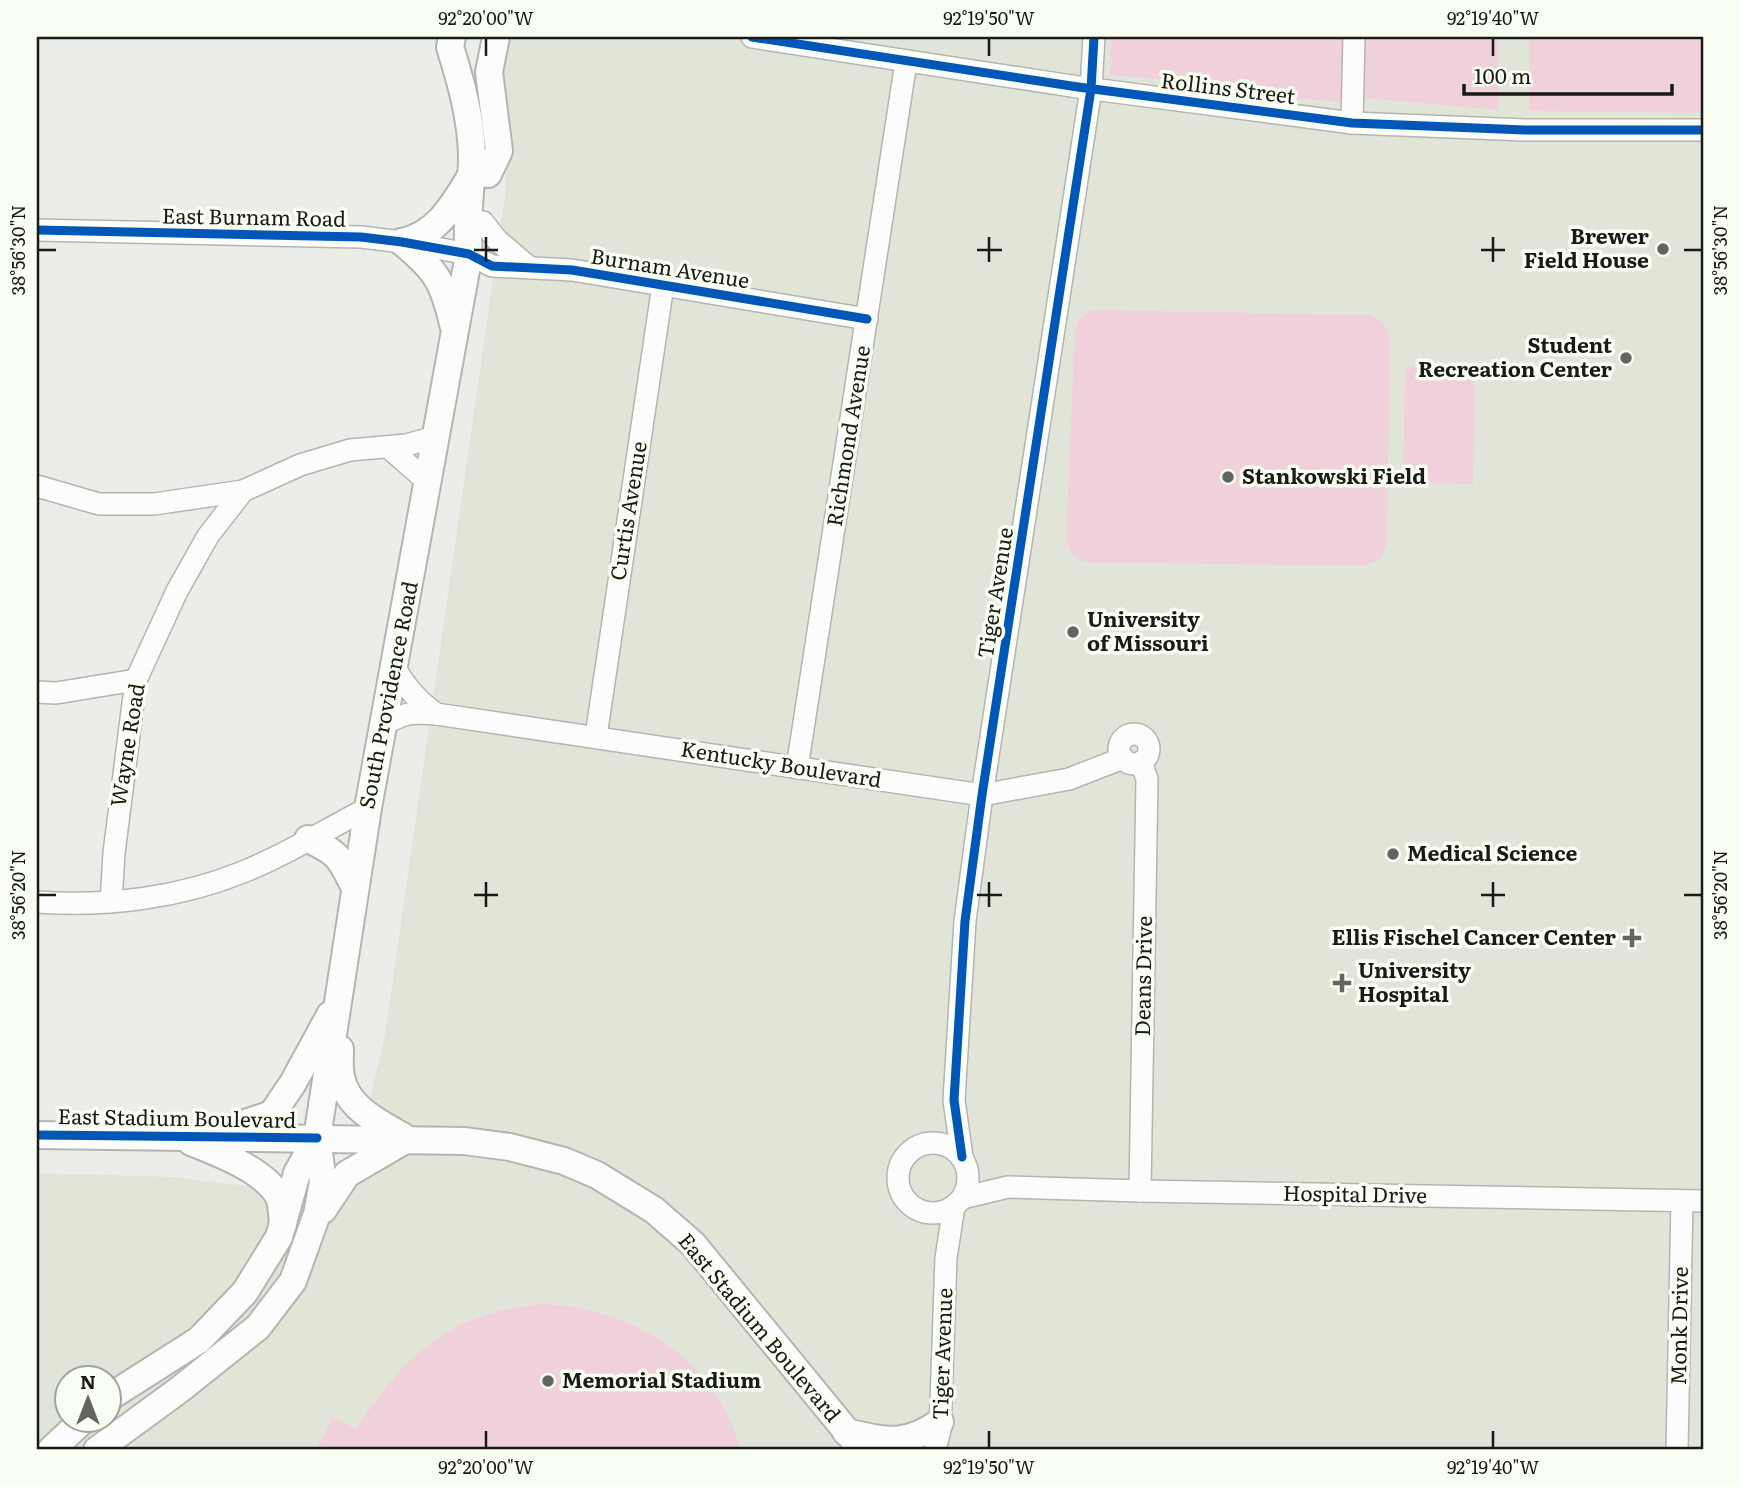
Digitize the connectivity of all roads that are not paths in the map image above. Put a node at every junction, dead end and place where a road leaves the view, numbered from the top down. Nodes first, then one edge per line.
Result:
1 (453, 37) edge
2 (496, 37) edge
3 (752, 37) edge
4 (1094, 37) edge
5 (1354, 37) edge
6 (906, 62) junction
7 (1091, 89) junction
8 (1352, 122) junction
9 (1703, 130) edge
10 (479, 176) junction
11 (483, 222) junction
12 (37, 230) edge
13 (402, 242) junction
14 (469, 254) junction
15 (530, 268) junction
16 (663, 285) junction
17 (867, 319) junction
18 (455, 332) junction
19 (436, 437) junction
20 (388, 447) junction
21 (428, 482) junction
22 (37, 486) edge
23 (243, 491) junction
24 (394, 667) junction
25 (136, 680) junction
26 (37, 692) edge
27 (436, 714) junction
28 (384, 725) junction
29 (596, 736) junction
30 (1132, 760) joint
31 (797, 768) junction
32 (982, 795) junction
33 (368, 808) junction
34 (308, 839) junction
35 (355, 888) junction
36 (37, 902) edge
37 (111, 902) junction
38 (338, 1002) junction
39 (954, 1100) junction
40 (37, 1135) edge
41 (176, 1137) junction
42 (317, 1138) junction
43 (407, 1139) junction
44 (930, 1143) junction
45 (964, 1162) junction
46 (1008, 1186) junction
47 (1140, 1191) junction
48 (1682, 1201) junction
49 (1703, 1201) edge
50 (958, 1202) junction
51 (922, 1211) junction
52 (283, 1224) junction
53 (311, 1231) junction
54 (946, 1258) junction
55 (159, 1364) junction
56 (122, 1389) edge
57 (940, 1422) junction
58 (68, 1434) edge
59 (854, 1441) edge
60 (51, 1450) edge
61 (89, 1450) edge
62 (97, 1450) edge
63 (935, 1450) edge
64 (1677, 1450) edge

1 - 10 main road, South Providence Road
2 - 10 main road
3 - 6 street, Rollins Street
4 - 7 street, Tiger Avenue
5 - 8 street
6 - 7 street, Rollins Street
6 - 17 street, Richmond Avenue
7 - 8 street, Rollins Street
7 - 32 street, Tiger Avenue
8 - 9 street, Rollins Street
10 - 11 main road, South Providence Road
10 - 13 main road
10 - 14 main road, South Providence Road
11 - 14 main road, South Providence Road
11 - 15 street
12 - 13 street, East Burnam Road
13 - 14 street, East Burnam Road
13 - 18 main road
14 - 15 street, Burnam Avenue
14 - 18 main road, South Providence Road
15 - 16 street, Burnam Avenue
16 - 17 street, Burnam Avenue
16 - 29 street, Curtis Avenue
17 - 31 street, Richmond Avenue
18 - 19 main road, South Providence Road
19 - 20 street
19 - 21 main road, South Providence Road
20 - 21 street
20 - 23 street
21 - 24 main road, South Providence Road
22 - 23 street
23 - 25 street, Wayne Road
24 - 27 street
24 - 28 main road, South Providence Road
25 - 26 street
25 - 37 street, Wayne Road
27 - 28 street, Kentucky Boulevard
27 - 29 street, Kentucky Boulevard
28 - 33 main road, South Providence Road
29 - 31 street, Kentucky Boulevard
30 - 32 street, Kentucky Boulevard
30 - 47 street, Deans Drive
31 - 32 street, Kentucky Boulevard
32 - 39 street, Tiger Avenue
33 - 34 street
33 - 35 main road, South Providence Road
34 - 35 main road
34 - 37 street
35 - 38 main road, South Providence Road
36 - 37 street
38 - 41 main road
38 - 42 main road, South Providence Road
38 - 43 main road
39 - 44 street, Tiger Avenue
39 - 45 street, Tiger Avenue
40 - 41 main road, East Stadium Boulevard
41 - 42 main road, East Stadium Boulevard
41 - 52 main road
42 - 43 main road, East Stadium Boulevard
42 - 52 main road, South Providence Road
42 - 53 main road, South Providence Road
43 - 53 main road
43 - 59 main road, East Stadium Boulevard
44 - 45 street
44 - 51 street
45 - 46 street, Hospital Drive
45 - 50 street
46 - 47 street, Hospital Drive
46 - 50 street, Hospital Drive
47 - 48 street, Hospital Drive
48 - 49 street, Hospital Drive
48 - 64 street, Monk Drive
50 - 51 street
50 - 54 street, Tiger Avenue
51 - 54 street, Tiger Avenue
52 - 55 main road, South Providence Road
53 - 62 main road, South Providence Road
54 - 57 street, Tiger Avenue
55 - 56 main road, South Providence Road
55 - 61 main road
57 - 59 main road
57 - 63 street, Tiger Avenue
58 - 60 main road

